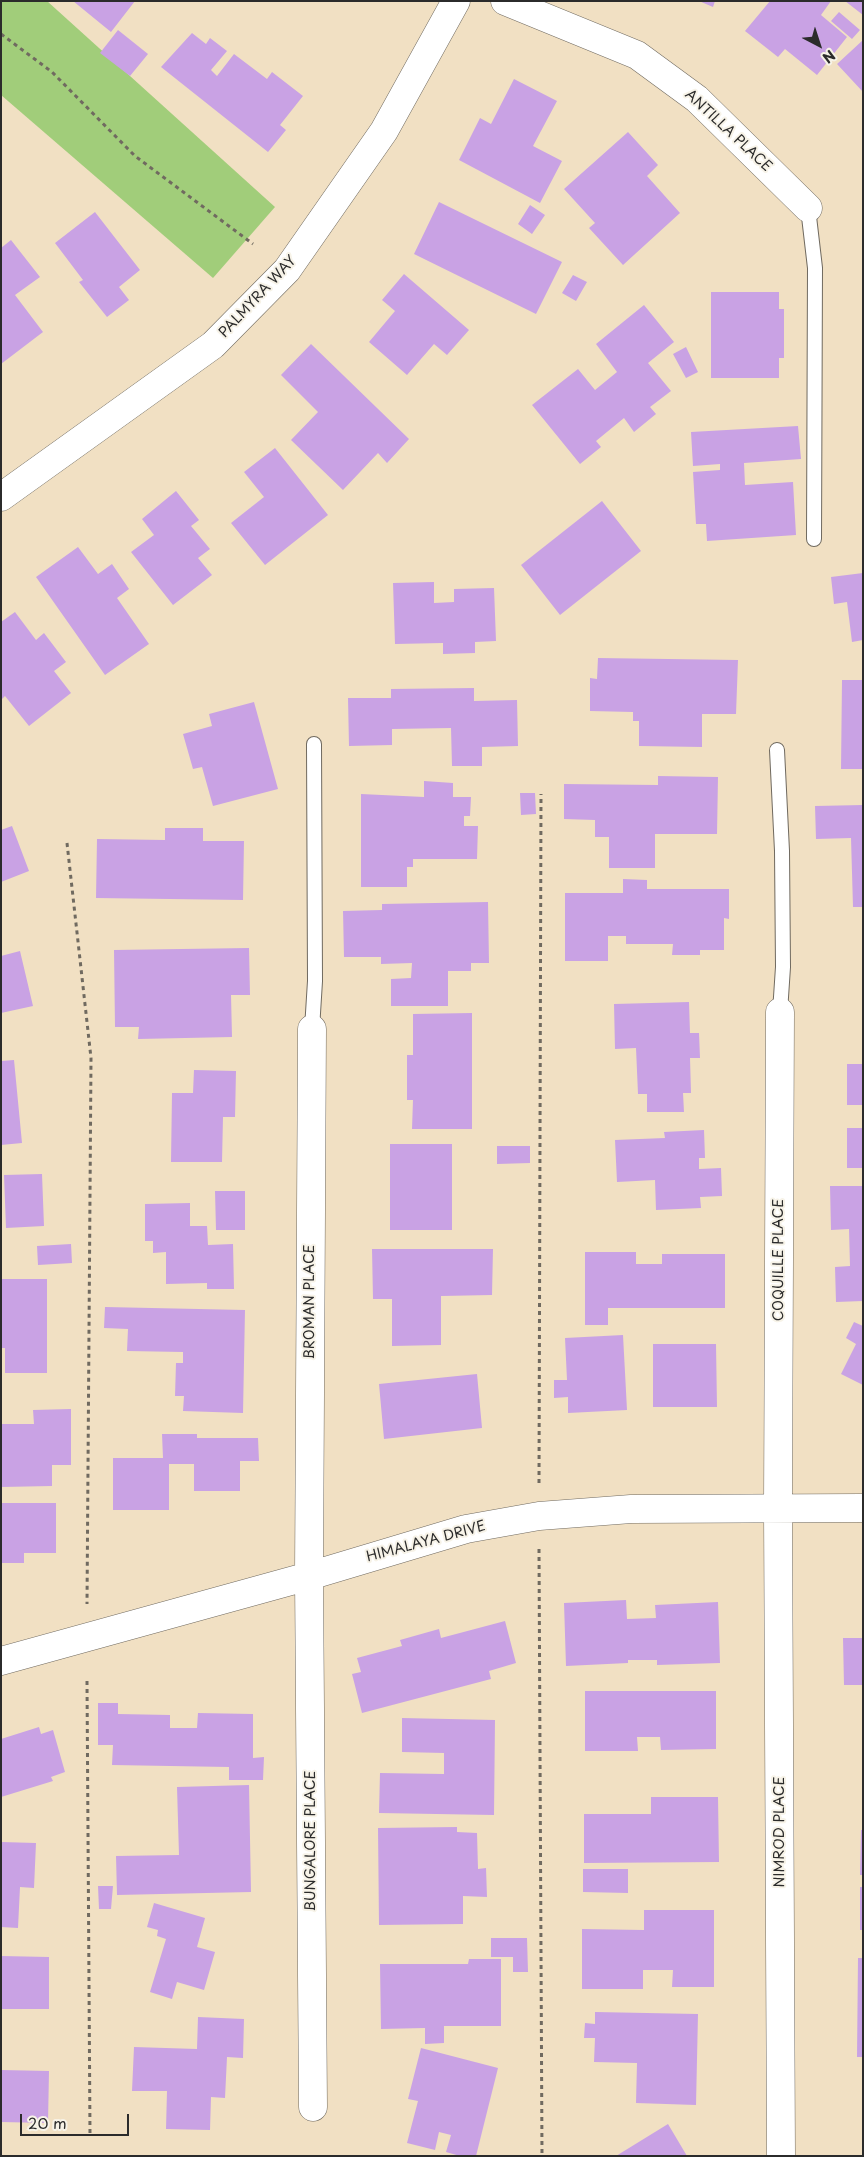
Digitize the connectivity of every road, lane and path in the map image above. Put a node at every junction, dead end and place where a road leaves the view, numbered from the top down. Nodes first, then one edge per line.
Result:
1 (456, 1) edge
2 (505, 1) edge
3 (1, 34) edge
4 (808, 208) joint
5 (254, 244) dead end
6 (1, 497) edge
7 (814, 539) dead end
8 (314, 744) dead end
9 (777, 750) dead end
10 (541, 794) dead end
11 (67, 844) dead end
12 (780, 1012) joint
13 (312, 1029) joint
14 (778, 1508) junction
15 (863, 1508) edge
16 (539, 1516) junction
17 (309, 1576) junction
18 (87, 1637) junction
19 (1, 1660) edge
20 (87, 1681) dead end
21 (313, 2107) dead end
22 (90, 2134) dead end
23 (542, 2156) edge
24 (781, 2156) edge

1 - 6 street, PALMYRA WAY
2 - 4 street, ANTILLA PLACE
3 - 5 path
4 - 7 lane
8 - 13 lane
9 - 12 lane
10 - 16 path
11 - 18 path
12 - 14 street, COQUILLE PLACE
13 - 17 street, BROMAN PLACE
14 - 15 street, HIMALAYA DRIVE
14 - 16 street, HIMALAYA DRIVE
14 - 24 street, NIMROD PLACE
16 - 17 street, HIMALAYA DRIVE
16 - 23 path
17 - 18 street, HIMALAYA DRIVE
17 - 21 street, BUNGALORE PLACE
18 - 19 street, HIMALAYA DRIVE
20 - 22 path

